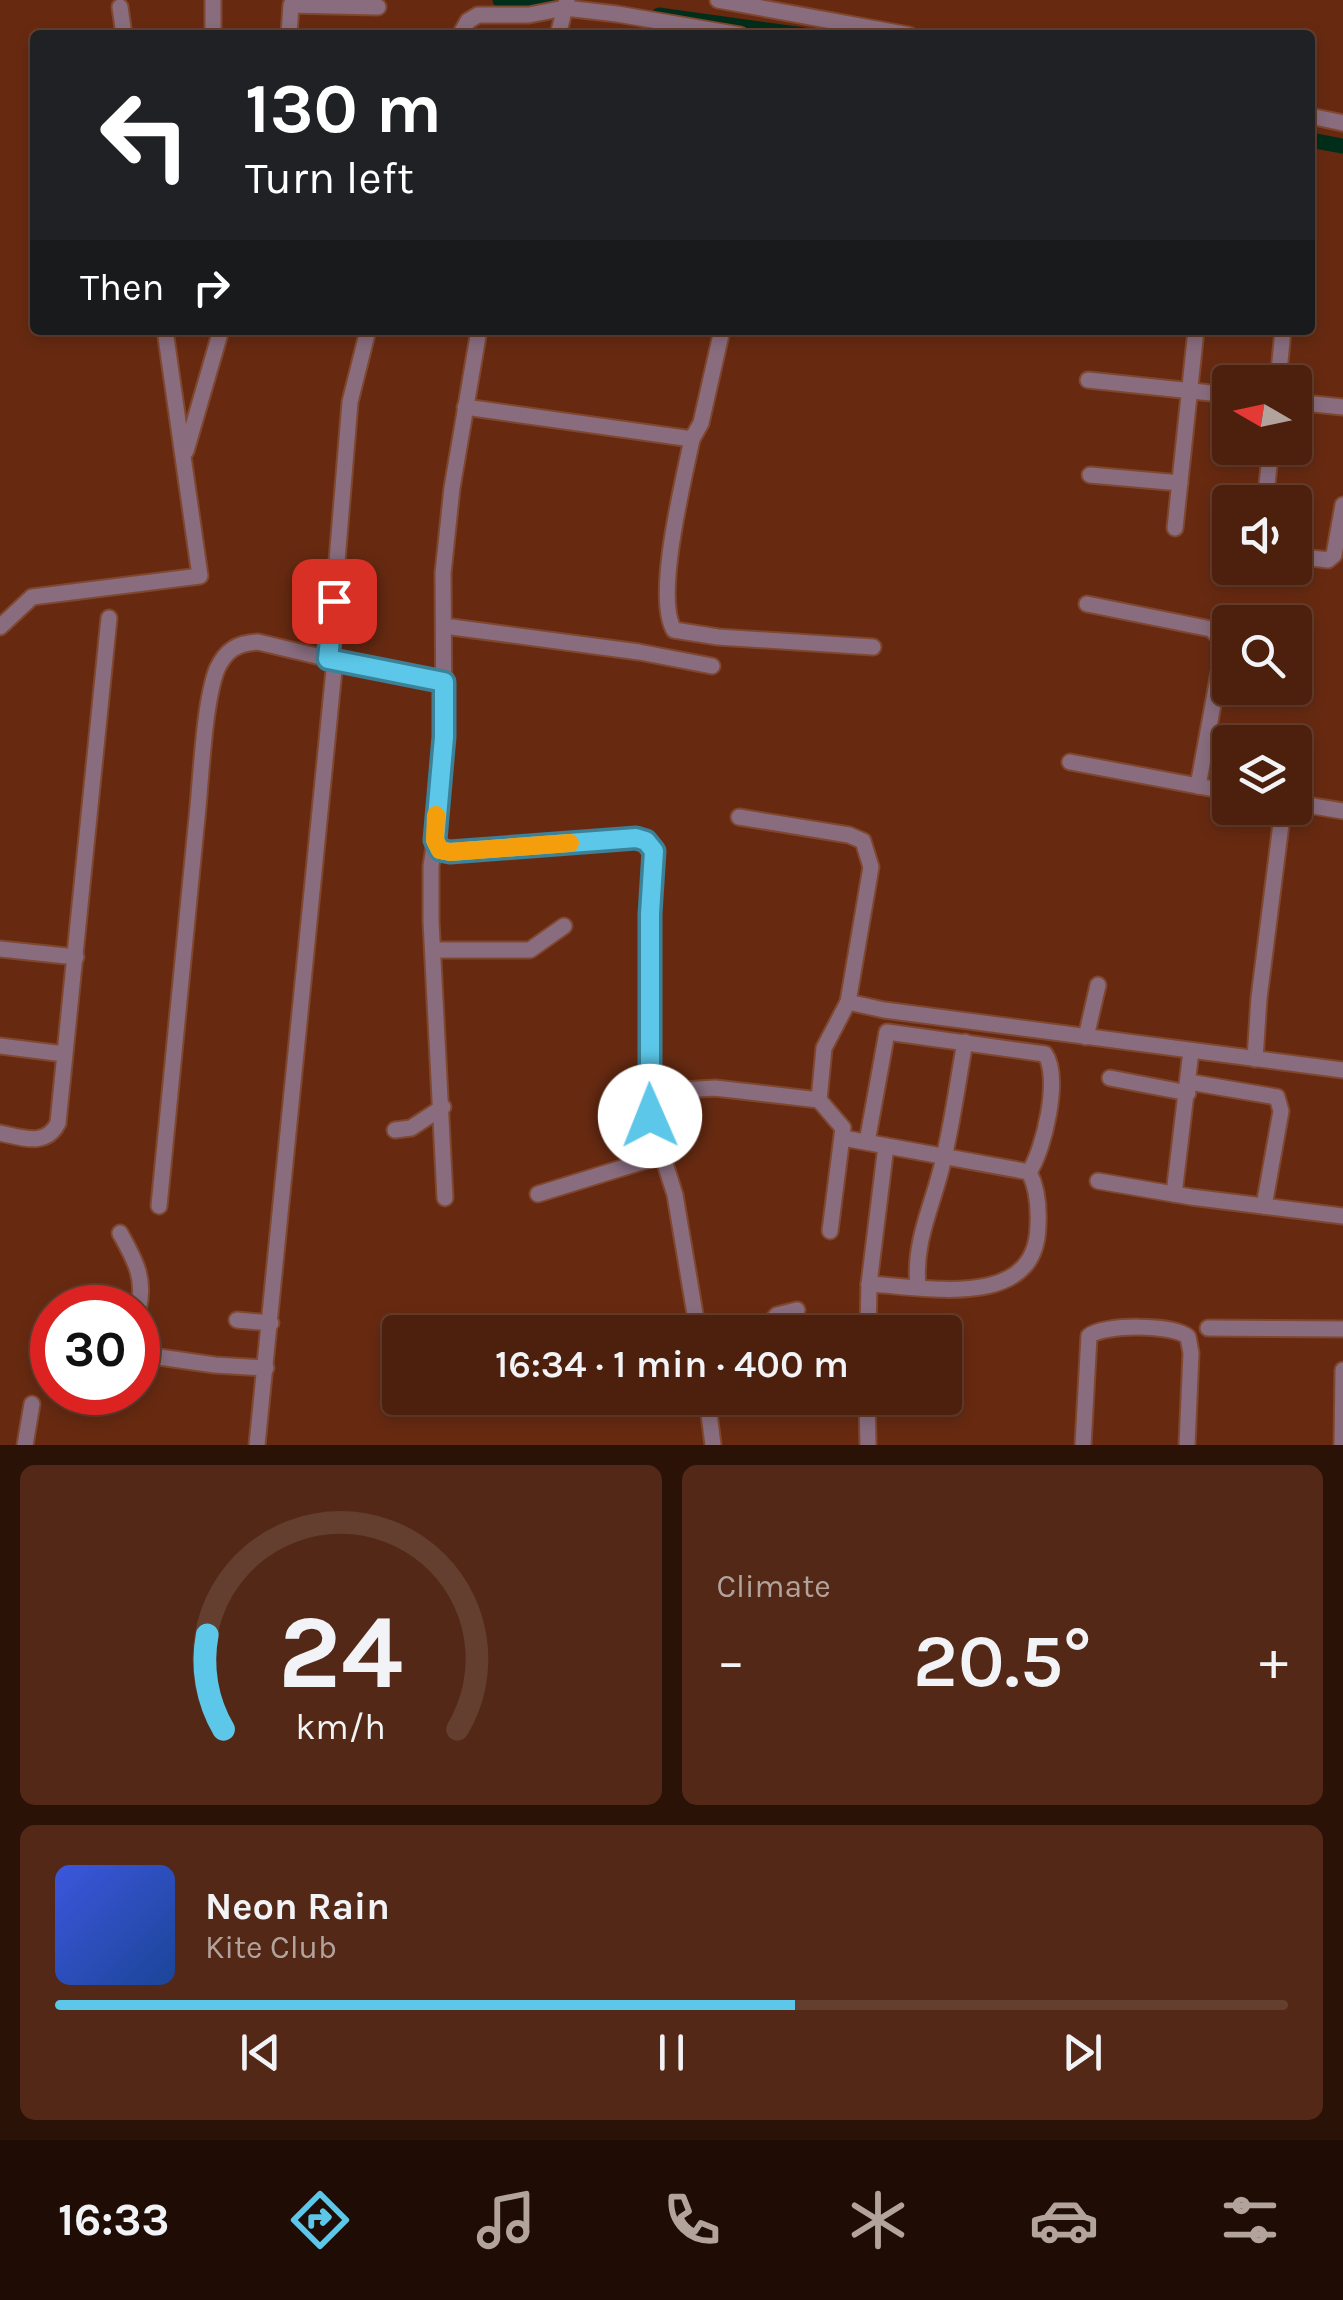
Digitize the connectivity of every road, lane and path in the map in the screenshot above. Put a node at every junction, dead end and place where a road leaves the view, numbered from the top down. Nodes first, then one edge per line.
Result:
1 (718, 0) edge
2 (214, 1) edge
3 (566, 5) edge
4 (120, 7) dead end
5 (378, 7) dead end
6 (123, 30) edge
7 (213, 30) edge
8 (289, 30) edge
9 (463, 30) edge
10 (559, 30) edge
11 (711, 30) edge
12 (882, 30) edge
13 (1315, 117) edge
14 (1343, 123) edge
15 (166, 335) edge
16 (220, 335) edge
17 (367, 335) edge
18 (479, 335) edge
19 (721, 335) edge
20 (1196, 335) edge
21 (1283, 335) edge
22 (1280, 365) edge
23 (1088, 380) dead end
24 (1190, 391) junction
25 (1212, 393) edge
26 (1312, 404) edge
27 (465, 407) junction
28 (1343, 407) edge
29 (692, 440) junction
30 (184, 460) junction
31 (1090, 475) dead end
32 (1180, 484) junction
33 (1343, 504) edge
34 (1175, 528) dead end
35 (1312, 558) edge
36 (1087, 604) dead end
37 (110, 618) dead end
38 (444, 626) junction
39 (0, 627) edge
40 (873, 647) dead end
41 (332, 660) junction
42 (712, 666) dead end
43 (444, 682) junction
44 (1070, 762) dead end
45 (1198, 786) junction
46 (1212, 789) edge
47 (1312, 805) edge
48 (1343, 811) edge
49 (739, 817) dead end
50 (1281, 825) edge
51 (435, 840) junction
52 (564, 926) dead end
53 (0, 949) edge
54 (433, 950) junction
55 (76, 957) junction
56 (1098, 985) dead end
57 (848, 1002) junction
58 (1086, 1037) junction
59 (965, 1042) junction
60 (0, 1046) edge
61 (1191, 1051) junction
62 (64, 1054) junction
63 (1255, 1059) junction
64 (1343, 1070) edge
65 (1110, 1078) dead end
66 (1189, 1087) junction
67 (650, 1092) junction
68 (819, 1100) junction
69 (443, 1107) junction
70 (396, 1130) dead end
71 (0, 1134) edge
72 (843, 1138) junction
73 (867, 1142) junction
74 (886, 1146) junction
75 (664, 1155) junction
76 (944, 1156) junction
77 (1029, 1172) junction
78 (1098, 1181) dead end
79 (538, 1194) dead end
80 (1174, 1194) junction
81 (445, 1198) dead end
82 (159, 1206) dead end
83 (1264, 1206) junction
84 (1343, 1216) edge
85 (830, 1231) dead end
86 (120, 1233) dead end
87 (869, 1284) junction
88 (141, 1285) edge
89 (918, 1286) junction
90 (797, 1310) dead end
91 (695, 1315) edge
92 (778, 1315) edge
93 (868, 1315) edge
94 (237, 1320) dead end
95 (271, 1324) junction
96 (1208, 1328) dead end
97 (1343, 1328) edge
98 (160, 1357) edge
99 (266, 1368) junction
100 (1343, 1370) edge
101 (30, 1415) edge
102 (709, 1415) edge
103 (867, 1415) edge
104 (25, 1445) edge
105 (257, 1445) edge
106 (713, 1445) edge
107 (868, 1445) edge
108 (1083, 1445) edge
109 (1187, 1445) edge
110 (1342, 1445) edge

1 - 12 street
2 - 7 street
3 - 9 street
3 - 10 street
3 - 11 street
4 - 6 street
5 - 8 street
13 - 14 street
15 - 30 street
16 - 30 street
17 - 41 street
18 - 27 street
19 - 29 street
20 - 24 street
21 - 22 street
23 - 24 street
24 - 25 street
24 - 32 street
26 - 28 street
27 - 29 street
27 - 38 street
29 - 40 street
30 - 39 street
31 - 32 street
32 - 34 street
33 - 35 street
36 - 45 street
37 - 55 street
38 - 42 street
38 - 43 street
41 - 43 street
41 - 82 street
41 - 95 street
43 - 51 street
44 - 45 street
45 - 46 street
47 - 48 street
49 - 57 street
50 - 63 street
51 - 54 street
51 - 67 street
52 - 54 street
53 - 55 street
54 - 69 street
55 - 62 street
56 - 58 street
57 - 58 street
57 - 68 street
58 - 61 street
59 - 73 street
59 - 76 street
59 - 77 street
60 - 62 street
61 - 63 street
61 - 66 street
62 - 71 street
63 - 64 street
65 - 66 street
66 - 80 street
66 - 83 street
67 - 68 street
67 - 75 street
68 - 72 street
69 - 70 street
69 - 81 street
72 - 73 street
72 - 85 street
73 - 74 street
74 - 76 street
74 - 87 street
75 - 79 street
75 - 91 street
76 - 77 street
76 - 89 street
77 - 89 street
78 - 80 street
80 - 83 street
83 - 84 street
86 - 88 street
87 - 89 street
87 - 93 street
90 - 92 street
94 - 95 street
95 - 99 street
96 - 97 street
98 - 99 street
99 - 105 street
100 - 110 street
101 - 104 street
102 - 106 street
103 - 107 street
108 - 109 street

